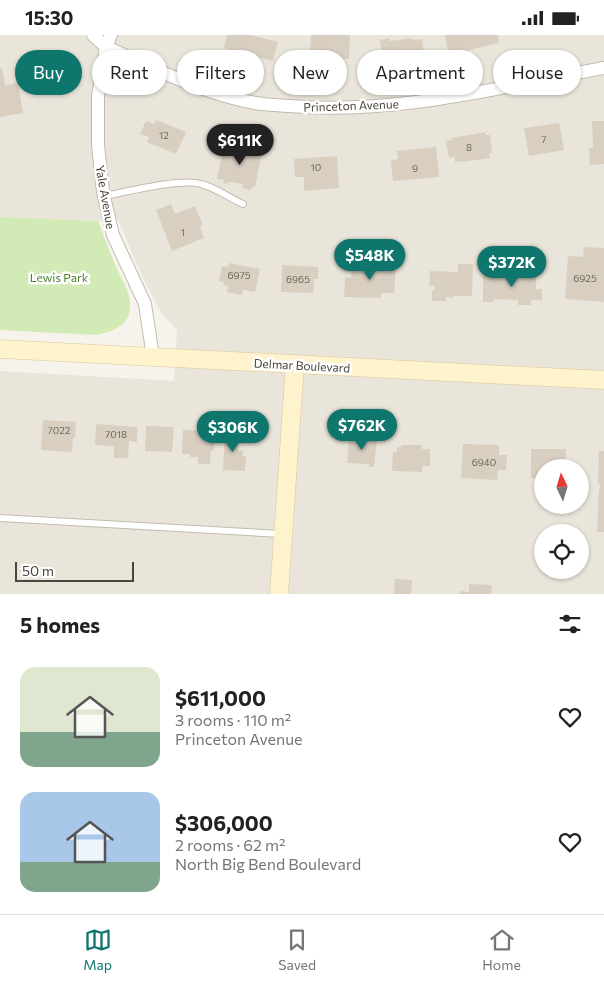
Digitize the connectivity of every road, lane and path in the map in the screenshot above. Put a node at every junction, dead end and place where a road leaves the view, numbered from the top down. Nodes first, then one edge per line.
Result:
1 (93, 35) edge
2 (111, 35) edge
3 (106, 47) junction
4 (604, 68) edge
5 (104, 196) junction
6 (243, 204) dead end
7 (0, 349) edge
8 (153, 357) junction
9 (295, 364) junction
10 (604, 380) edge
11 (0, 518) edge
12 (283, 534) junction
13 (279, 594) edge

1 - 3 street
2 - 3 street, Yale Avenue
3 - 4 street, Princeton Avenue
3 - 5 street, Yale Avenue
5 - 6 lane
5 - 8 street, Yale Avenue
7 - 8 main road, Delmar Boulevard
8 - 9 main road, Delmar Boulevard
9 - 10 main road, Delmar Boulevard
9 - 12 main road
11 - 12 lane
12 - 13 main road

